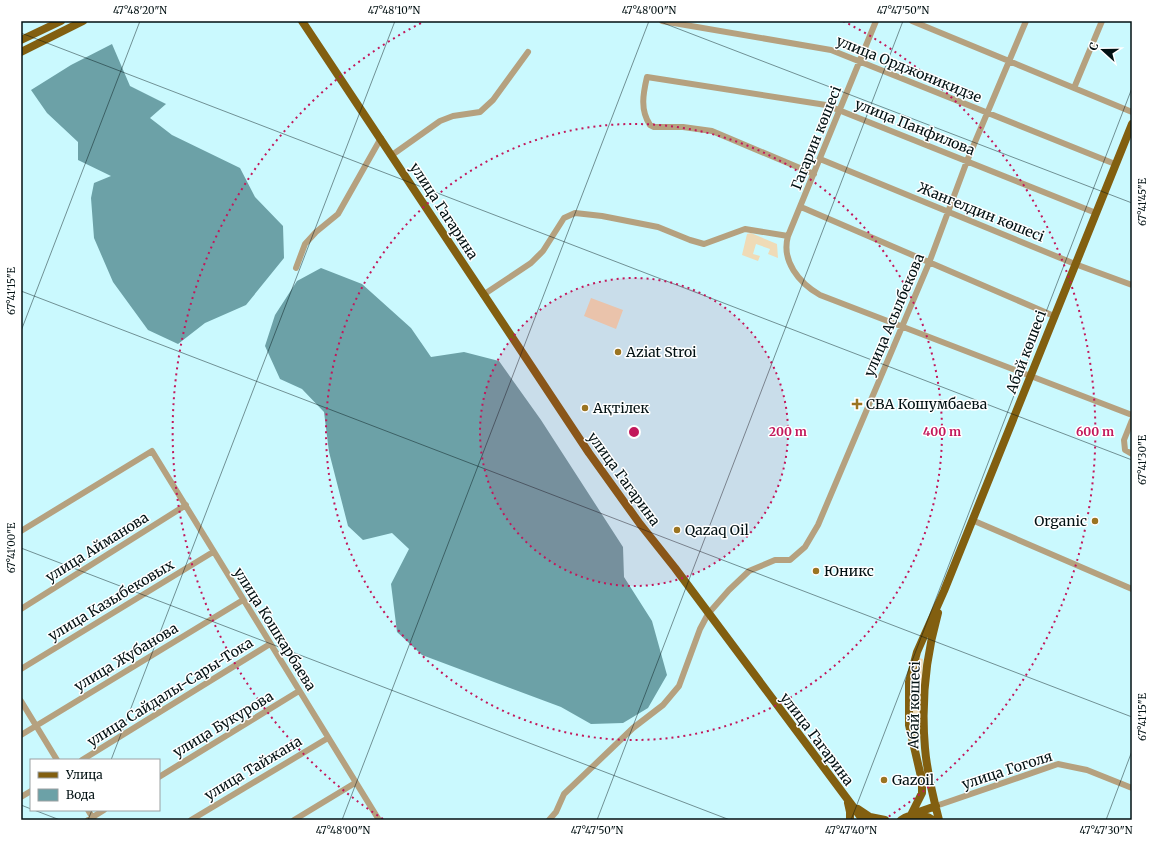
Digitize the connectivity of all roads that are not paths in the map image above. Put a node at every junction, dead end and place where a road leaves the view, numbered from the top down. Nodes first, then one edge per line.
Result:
1 (61, 21) edge
2 (83, 21) edge
3 (302, 21) edge
4 (662, 21) edge
5 (876, 21) edge
6 (912, 21) edge
7 (1026, 21) edge
8 (1102, 21) edge
9 (21, 40) edge
10 (21, 52) edge
11 (528, 52) dead end
12 (860, 61) junction
13 (1009, 61) junction
14 (1074, 88) junction
15 (840, 110) junction
16 (1132, 112) edge
17 (987, 113) junction
18 (1132, 124) edge
19 (382, 138) junction
20 (392, 154) junction
21 (820, 159) junction
22 (967, 161) junction
23 (1115, 164) junction
24 (814, 174) junction
25 (800, 208) junction
26 (949, 211) junction
27 (1096, 213) junction
28 (788, 236) junction
29 (929, 263) junction
30 (1075, 264) junction
31 (296, 268) dead end
32 (1132, 286) edge
33 (483, 295) junction
34 (1054, 316) junction
35 (902, 327) junction
36 (1030, 376) junction
37 (1132, 415) edge
38 (1132, 420) edge
39 (1132, 454) edge
40 (186, 505) junction
41 (972, 520) junction
42 (21, 531) edge
43 (213, 552) junction
44 (1132, 589) edge
45 (944, 591) junction
46 (243, 600) junction
47 (21, 609) edge
48 (708, 614) junction
49 (270, 644) junction
50 (21, 669) edge
51 (299, 691) junction
52 (21, 701) edge
53 (36, 726) junction
54 (21, 735) edge
55 (328, 738) junction
56 (56, 759) edge
57 (84, 759) edge
58 (160, 776) edge
59 (355, 783) junction
60 (1132, 788) edge
61 (30, 792) edge
62 (21, 797) edge
63 (847, 800) junction
64 (936, 806) junction
65 (103, 811) edge
66 (906, 817) edge
67 (91, 819) edge
68 (191, 820) edge
69 (294, 820) edge
70 (380, 820) edge
71 (549, 820) edge
72 (850, 820) edge
73 (863, 820) edge
74 (884, 820) edge
75 (895, 820) edge
76 (934, 820) edge
77 (939, 820) edge

1 - 9 main road
2 - 10 main road
3 - 19 main road, улица Гагарина
4 - 12 street, улица Орджоникидзе
5 - 12 street, Гагарин көшесі
6 - 13 street
7 - 13 street, улица Асылбекова
8 - 14 street
11 - 20 street
12 - 15 street, Гагарин көшесі
12 - 17 street, улица Орджоникидзе
13 - 14 street
13 - 17 street, улица Асылбекова
14 - 16 street
15 - 21 street, Гагарин көшесі
15 - 22 street, улица Панфилова
15 - 24 street, улица Панфилова
17 - 22 street, улица Асылбекова
17 - 23 street, улица Орджоникидзе
18 - 23 main road, Абай көшесі
19 - 20 main road, улица Гагарина
19 - 31 street
20 - 33 main road, улица Гагарина
21 - 24 street, Гагарин көшесі
21 - 26 street, Жангелдин көшесі
22 - 26 street, улица Асылбекова
22 - 27 street, улица Панфилова
23 - 27 main road, Абай көшесі
24 - 25 street, Гагарин көшесі
25 - 28 street, Гагарин көшесі
25 - 29 street
26 - 29 street, улица Асылбекова
26 - 30 street, Жангелдин көшесі
27 - 30 main road, Абай көшесі
28 - 33 street
28 - 35 street, Гагарин көшесі
29 - 34 street
29 - 35 street, улица Асылбекова
30 - 32 street, Жангелдин көшесі
30 - 34 main road, Абай көшесі
33 - 48 main road, улица Гагарина
34 - 36 main road, Абай көшесі
35 - 36 street
35 - 48 street, улица Асылбекова
36 - 37 street
36 - 41 main road, Абай көшесі
38 - 39 street
40 - 42 street, улица Кошкарбаева
40 - 43 street, улица Кошкарбаева
40 - 47 street, улица Айманова
41 - 44 street
41 - 45 main road, Абай көшесі
43 - 46 street, улица Кошкарбаева
43 - 50 street, улица Казыбековых
45 - 64 main road, Абай көшесі
45 - 66 main road, Абай көшесі
46 - 49 street, улица Кошкарбаева
46 - 53 street, улица Жубанова
48 - 63 main road, улица Гагарина
48 - 71 street, улица Асылбекова
49 - 51 street, улица Кошкарбаева
49 - 57 street, улица Сайдалы-Сары-Тока
51 - 55 street, улица Кошкарбаева
51 - 58 street, улица Букурова
52 - 53 street
53 - 54 street, улица Жубанова
53 - 56 street
55 - 59 street, улица Кошкарбаева
55 - 68 street, улица Тайжана
59 - 69 street
59 - 70 street, улица Кошкарбаева
60 - 64 street, улица Гоголя
61 - 62 street
63 - 72 main road
63 - 73 main road, улица Гагарина
63 - 74 main road
64 - 66 main road
64 - 77 main road, Абай көшесі
65 - 67 street
66 - 75 main road
66 - 76 main road

